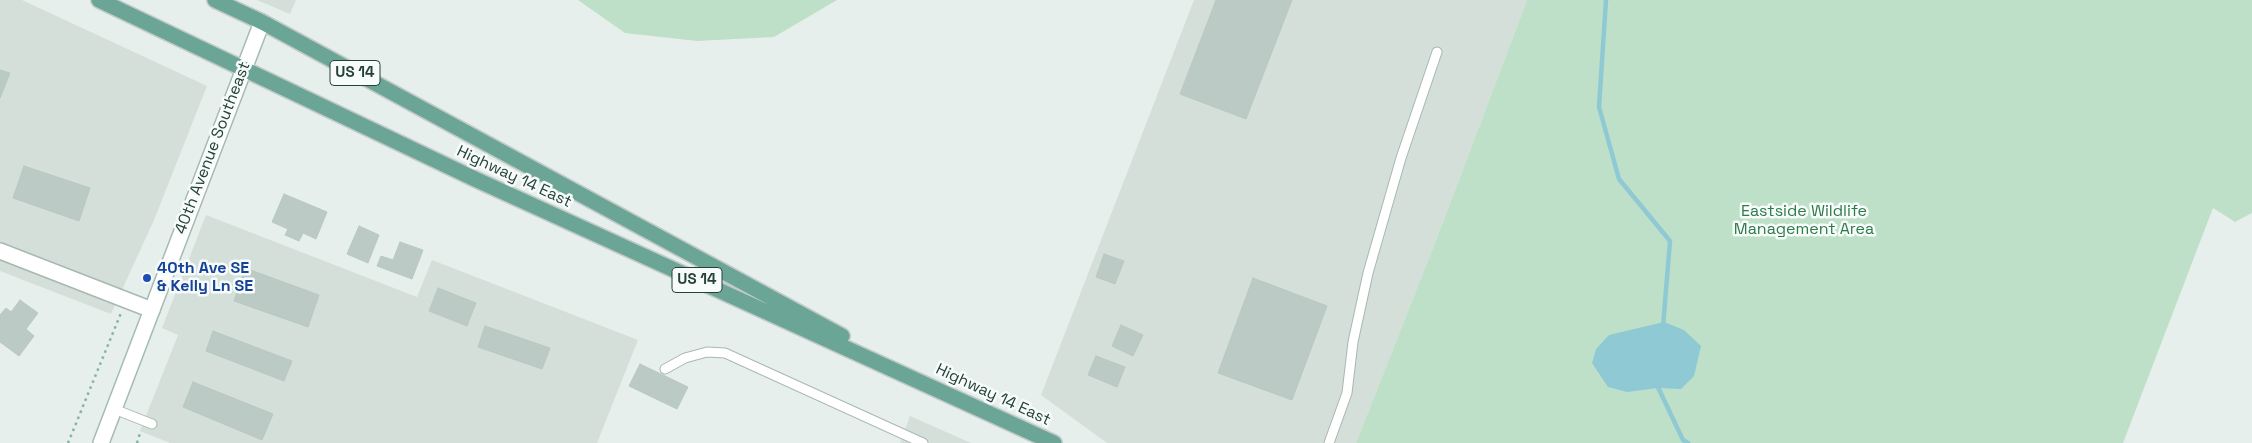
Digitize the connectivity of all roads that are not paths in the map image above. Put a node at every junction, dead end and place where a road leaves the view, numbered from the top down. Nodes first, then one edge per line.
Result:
1 (99, 0) edge
2 (215, 0) edge
3 (262, 22) junction
4 (1437, 52) dead end
5 (243, 69) junction
6 (0, 251) edge
7 (152, 310) junction
8 (665, 369) dead end
9 (918, 379) junction
10 (114, 409) junction
11 (152, 424) dead end
12 (1051, 442) edge
13 (101, 443) edge
14 (924, 443) edge
15 (1329, 443) edge

1 - 5 main road, Highway 14 East / US 14
2 - 3 main road, Highway 14 East / US 14
3 - 5 street, 40th Avenue Southeast
3 - 9 main road, Highway 14 East / US 14
4 - 15 lane
5 - 7 street, 40th Avenue Southeast
5 - 9 main road, Highway 14 East / US 14
6 - 7 street
7 - 10 street, 40th Avenue Southeast
8 - 14 lane
9 - 12 main road, Highway 14 East / US 14
10 - 11 lane
10 - 13 street, 40th Avenue Southeast

